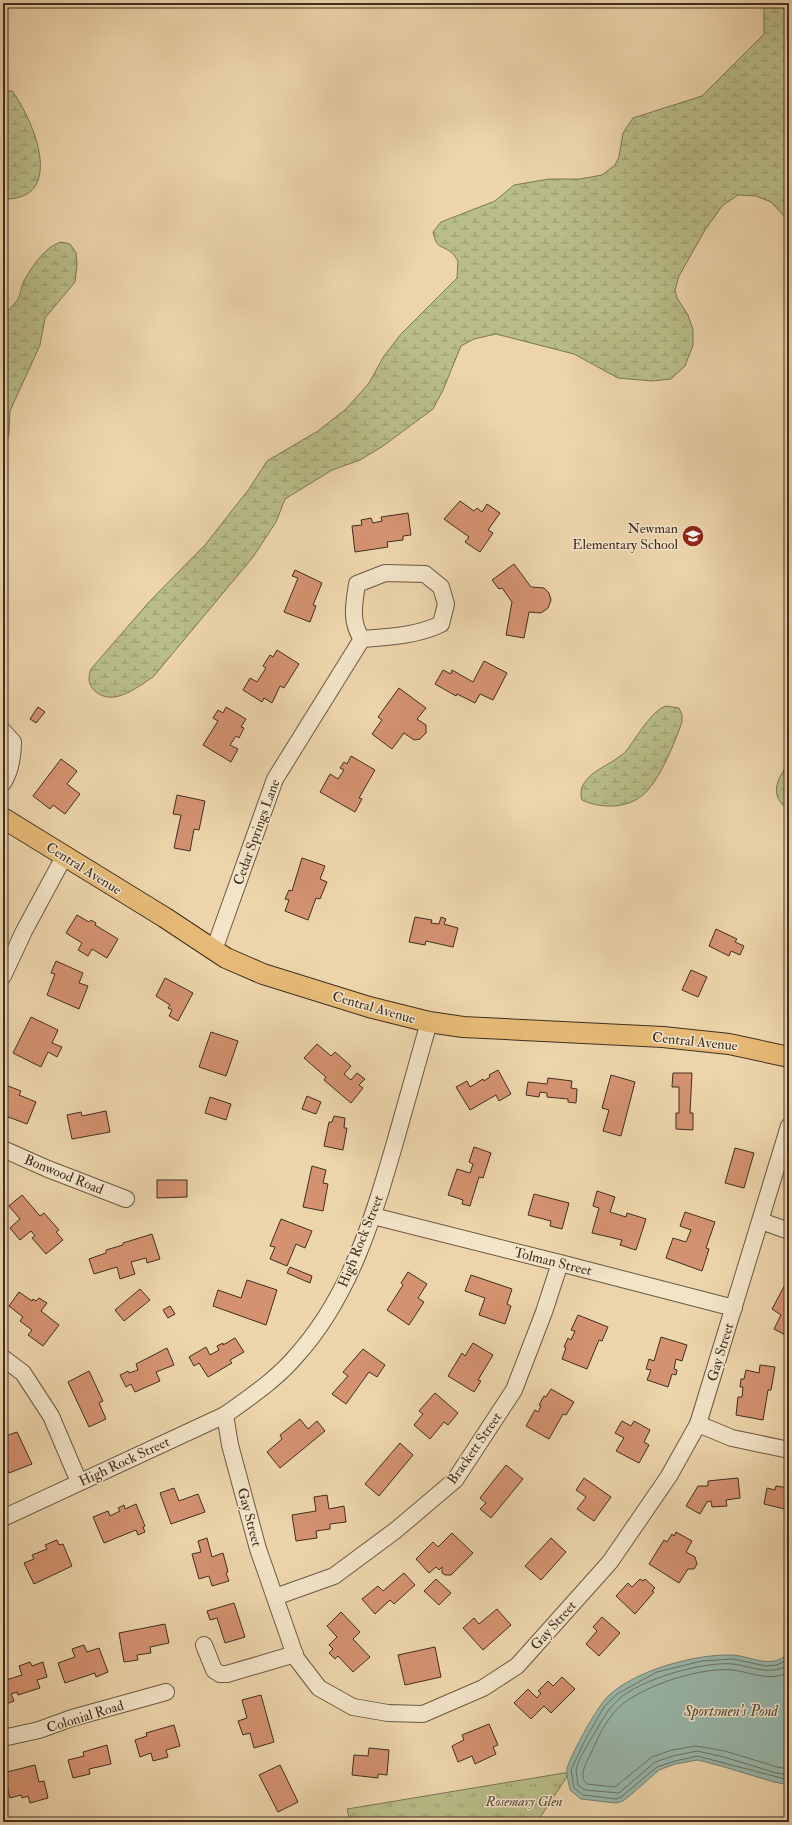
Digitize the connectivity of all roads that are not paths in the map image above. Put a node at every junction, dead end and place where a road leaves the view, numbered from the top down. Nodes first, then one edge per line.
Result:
1 (362, 640) junction
2 (3, 731) edge
3 (3, 783) edge
4 (3, 818) edge
5 (64, 855) junction
6 (214, 950) junction
7 (3, 976) edge
8 (429, 1022) junction
9 (789, 1057) edge
10 (789, 1126) edge
11 (3, 1149) edge
12 (126, 1199) dead end
13 (373, 1216) junction
14 (761, 1221) junction
15 (789, 1231) edge
16 (560, 1263) junction
17 (734, 1308) junction
18 (3, 1358) edge
19 (225, 1415) junction
20 (698, 1424) junction
21 (789, 1450) edge
22 (79, 1482) junction
23 (3, 1518) edge
24 (275, 1596) junction
25 (204, 1645) dead end
26 (295, 1654) junction
27 (166, 1692) dead end
28 (3, 1738) edge

1 - 1 street
1 - 6 street, Cedar Springs Lane
2 - 3 street
4 - 5 main road, Central Avenue
5 - 6 main road, Central Avenue
5 - 7 street
6 - 8 main road, Central Avenue
8 - 9 main road, Central Avenue
8 - 13 street, High Rock Street
10 - 14 street, Gay Street
11 - 12 street, Bonwood Road
13 - 16 street, Tolman Street
13 - 19 street, High Rock Street
14 - 15 street
14 - 17 street, Gay Street
16 - 17 street, Tolman Street
16 - 24 street, Brackett Street
17 - 20 street, Gay Street
18 - 22 street
19 - 22 street, High Rock Street
19 - 24 street, Gay Street
20 - 21 street
20 - 26 street, Gay Street
22 - 23 street, High Rock Street
24 - 26 street, Gay Street
25 - 26 street
27 - 28 street, Colonial Road

